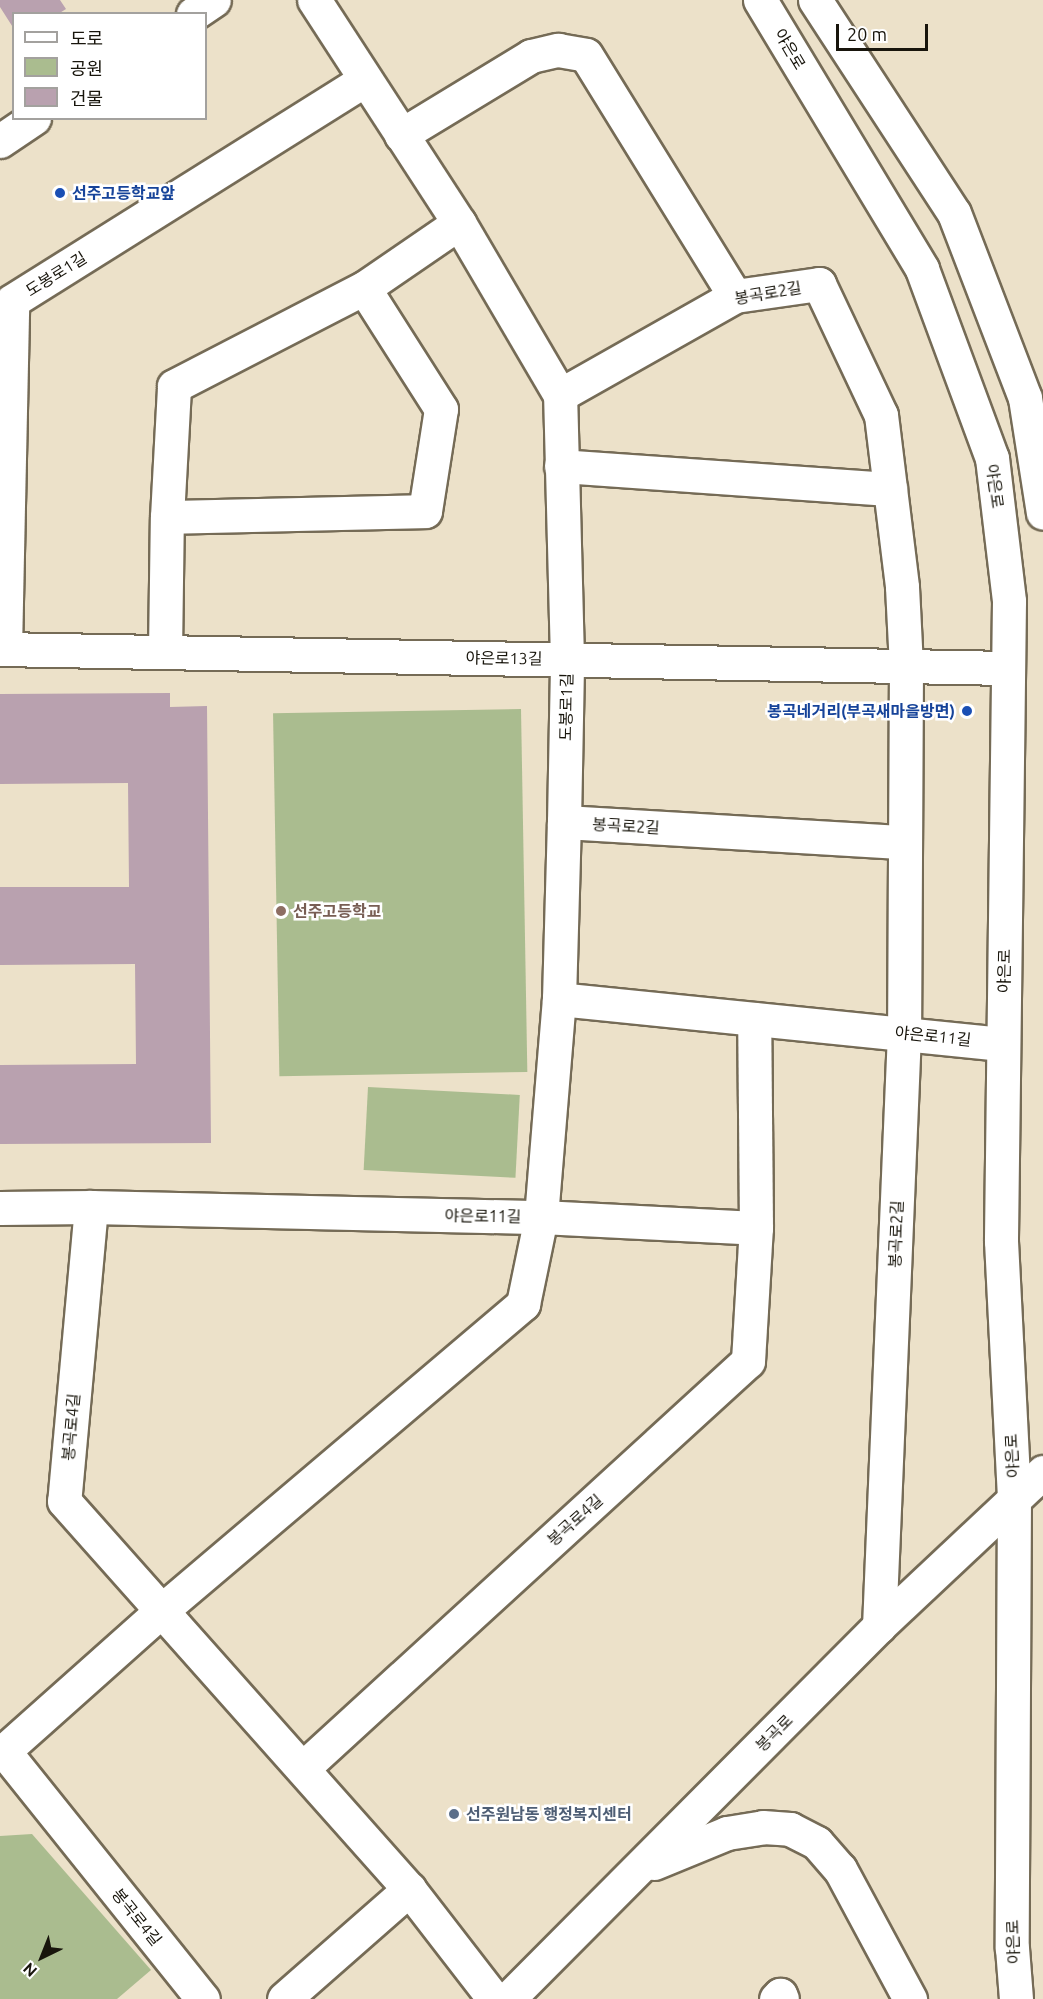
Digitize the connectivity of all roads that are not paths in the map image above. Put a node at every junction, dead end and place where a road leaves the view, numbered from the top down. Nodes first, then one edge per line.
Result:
1 (214, 0) edge
2 (314, 0) edge
3 (760, 0) edge
4 (815, 0) edge
5 (197, 12) edge
6 (364, 80) junction
7 (31, 120) edge
8 (401, 135) junction
9 (0, 141) edge
10 (459, 223) junction
11 (364, 288) junction
12 (735, 296) junction
13 (560, 395) junction
14 (1038, 447) edge
15 (561, 466) junction
16 (890, 489) junction
17 (1043, 513) edge
18 (167, 518) junction
19 (2, 649) edge
20 (165, 652) junction
21 (567, 659) junction
22 (906, 666) junction
23 (1008, 668) junction
24 (564, 822) junction
25 (904, 842) junction
26 (559, 999) junction
27 (754, 1019) junction
28 (904, 1034) junction
29 (1003, 1044) junction
30 (0, 1208) edge
31 (91, 1208) junction
32 (541, 1217) junction
33 (756, 1228) junction
34 (1043, 1472) edge
35 (1014, 1497) junction
36 (161, 1611) junction
37 (879, 1626) junction
38 (2, 1751) edge
39 (303, 1768) junction
40 (641, 1868) junction
41 (409, 1889) junction
42 (203, 1999) edge
43 (284, 1999) edge
44 (494, 1999) edge
45 (508, 1999) edge
46 (776, 1999) edge
47 (782, 1999) edge
48 (910, 1999) edge
49 (1016, 1999) edge

1 - 5 street
2 - 6 street, 도봉로1길
3 - 23 street, 야은로
4 - 14 street
6 - 8 street, 도봉로1길
6 - 19 street, 도봉로1길
7 - 9 street
8 - 10 street, 도봉로1길
8 - 12 street
10 - 11 street
10 - 13 street, 도봉로1길
11 - 18 street
11 - 18 street
12 - 13 street, 봉곡로2길
12 - 16 street, 봉곡로2길
13 - 15 street, 도봉로1길
14 - 17 street
15 - 16 street
15 - 21 street, 도봉로1길
16 - 22 street, 봉곡로2길
18 - 20 street
19 - 20 street, 야은로13길
20 - 21 street, 야은로13길
21 - 22 street, 야은로13길
21 - 24 street, 도봉로1길
22 - 23 street, 야은로13길
22 - 25 street, 봉곡로2길
23 - 29 street, 야은로
24 - 25 street, 봉곡로2길
24 - 26 street, 도봉로1길
25 - 28 street, 봉곡로2길
26 - 27 street, 야은로11길
26 - 32 street, 도봉로1길
27 - 28 street, 야은로11길
27 - 33 street
28 - 29 street, 야은로11길
28 - 37 street, 봉곡로2길
29 - 35 street, 야은로
30 - 31 street, 야은로11길
31 - 32 street, 야은로11길
31 - 36 street, 봉곡로4길
32 - 33 street, 야은로11길
32 - 36 street, 봉곡로4길
33 - 39 street, 봉곡로4길
34 - 35 street, 봉곡로
35 - 37 street, 봉곡로
35 - 49 street, 야은로
36 - 38 street, 봉곡로4길
36 - 39 street, 봉곡로4길
37 - 40 street, 봉곡로
38 - 42 street, 봉곡로4길
39 - 41 street, 봉곡로4길
40 - 45 street, 봉곡로
40 - 48 street
41 - 43 street
41 - 44 street, 봉곡로4길
46 - 47 street

